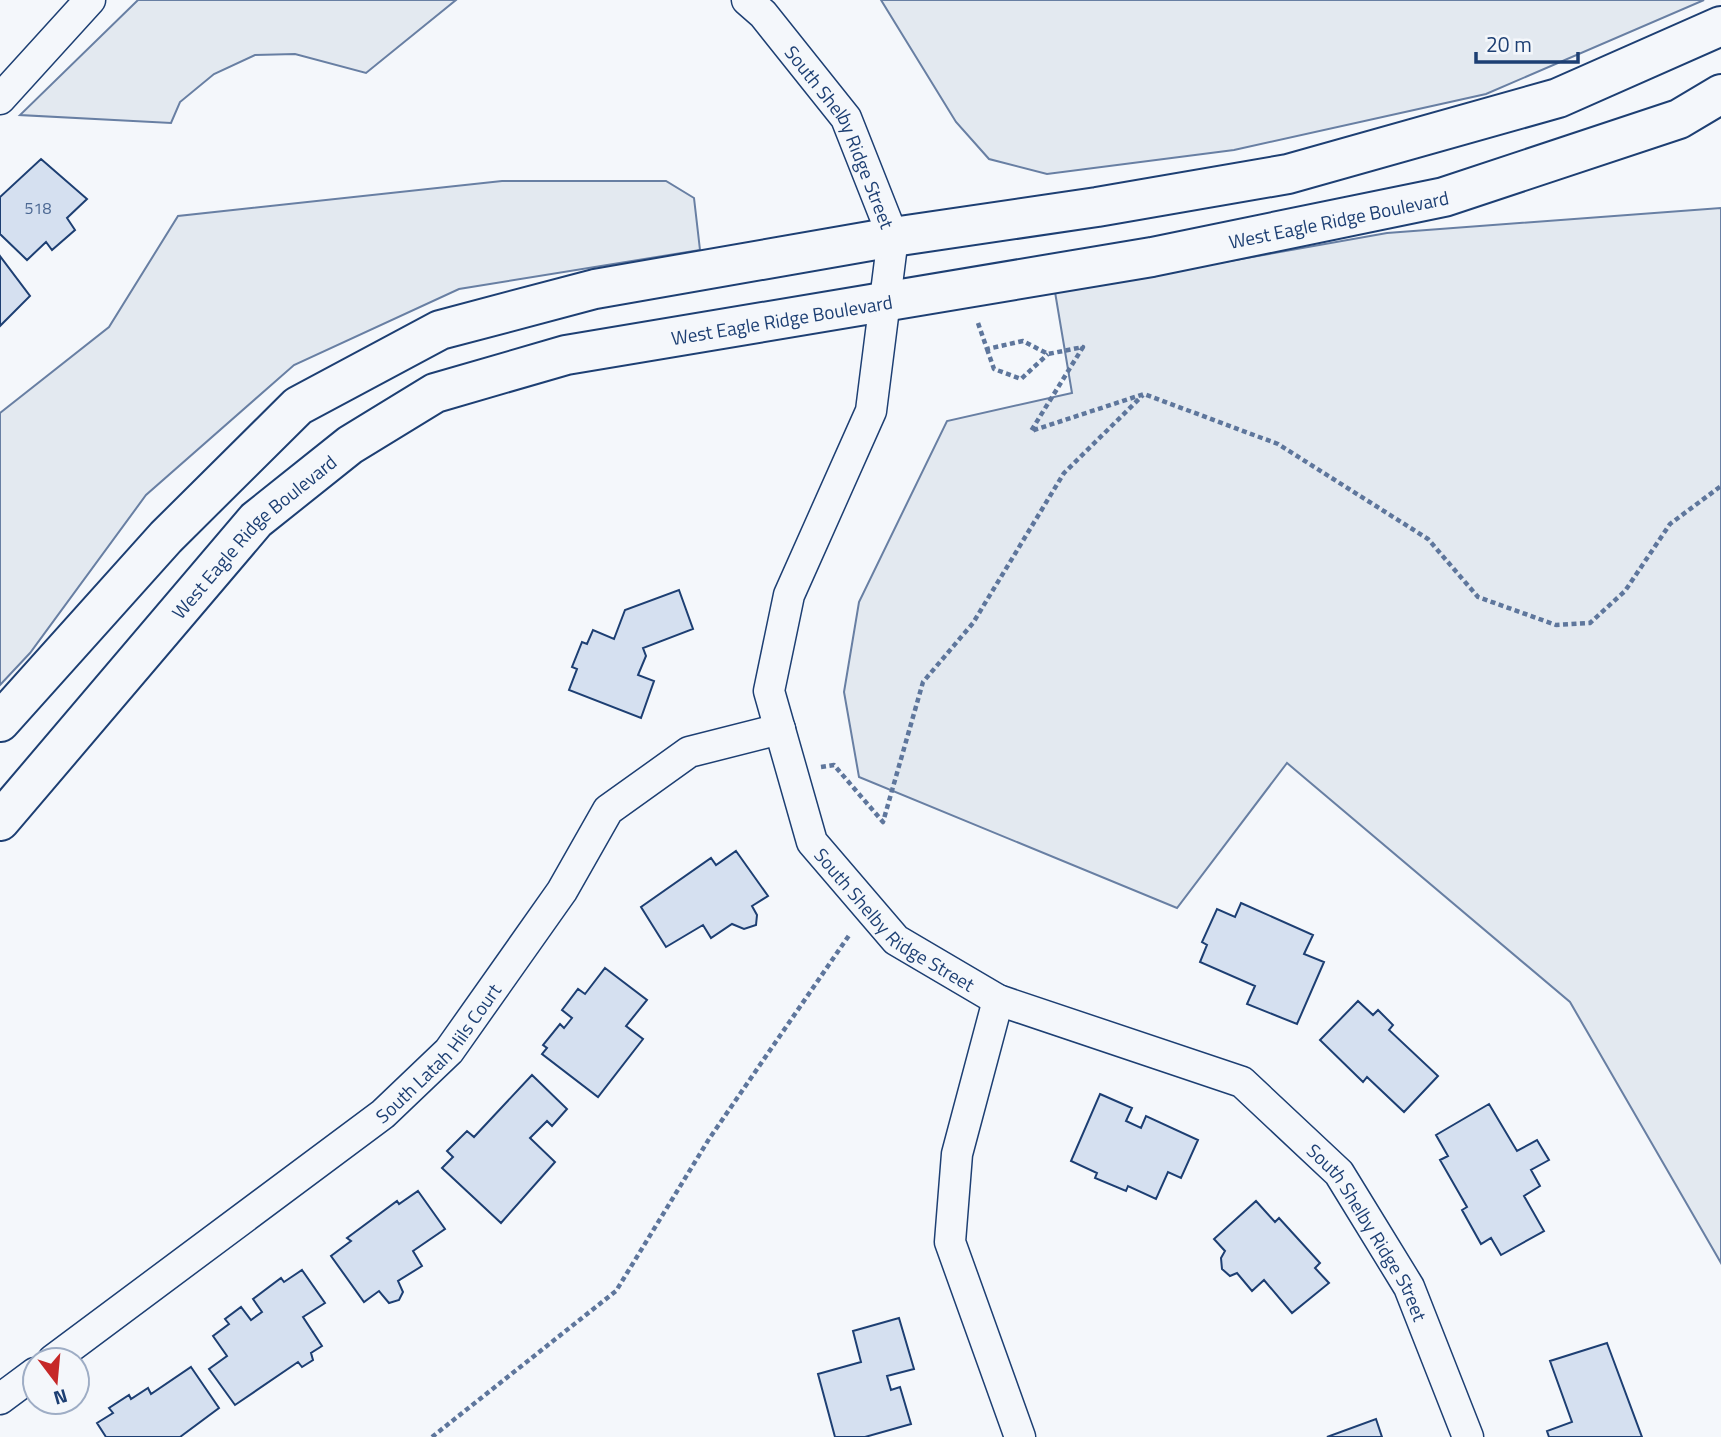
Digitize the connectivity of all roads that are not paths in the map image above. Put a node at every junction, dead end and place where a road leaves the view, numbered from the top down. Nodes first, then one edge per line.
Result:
1 (90, 0) edge
2 (747, 0) edge
3 (1721, 26) edge
4 (1721, 94) edge
5 (0, 99) edge
6 (893, 237) junction
7 (887, 302) junction
8 (0, 722) edge
9 (780, 729) junction
10 (0, 821) edge
11 (998, 1000) junction
12 (72, 1346) edge
13 (21, 1383) edge
14 (0, 1399) edge
15 (1020, 1437) edge
16 (1468, 1437) edge

1 - 5 street
2 - 6 street, South Shelby Ridge Street
3 - 6 street
4 - 7 street, West Eagle Ridge Boulevard
6 - 7 street, South Shelby Ridge Street
6 - 8 street
7 - 9 street, South Shelby Ridge Street
7 - 10 street, West Eagle Ridge Boulevard
9 - 11 street, South Shelby Ridge Street
9 - 12 street, South Latah Hils Court
11 - 15 street
11 - 16 street, South Shelby Ridge Street
13 - 14 street

